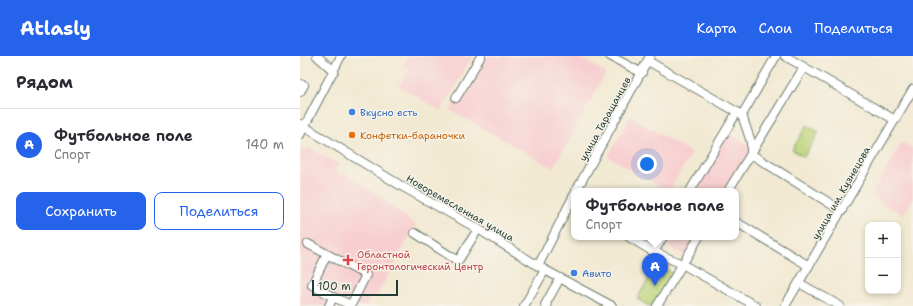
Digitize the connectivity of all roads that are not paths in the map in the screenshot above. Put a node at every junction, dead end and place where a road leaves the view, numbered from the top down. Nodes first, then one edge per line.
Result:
1 (317, 56) edge
2 (481, 56) edge
3 (610, 56) edge
4 (776, 56) edge
5 (785, 56) edge
6 (339, 57) edge
7 (649, 58) edge
8 (624, 59) edge
9 (804, 67) junction
10 (334, 71) junction
11 (642, 73) junction
12 (300, 84) edge
13 (913, 89) edge
14 (300, 92) edge
15 (456, 98) dead end
16 (740, 114) junction
17 (895, 120) junction
18 (302, 126) edge
19 (300, 135) edge
20 (751, 154) junction
21 (578, 188) edge
22 (692, 188) edge
23 (730, 188) edge
24 (571, 207) edge
25 (842, 211) junction
26 (739, 224) edge
27 (478, 229) junction
28 (415, 233) dead end
29 (633, 240) edge
30 (661, 240) edge
31 (698, 240) edge
32 (308, 244) dead end
33 (654, 252) junction
34 (328, 254) junction
35 (682, 264) junction
36 (809, 266) junction
37 (542, 268) junction
38 (560, 278) junction
39 (799, 284) junction
40 (333, 297) junction
41 (329, 306) edge
42 (524, 306) edge
43 (547, 306) edge
44 (612, 306) edge
45 (657, 306) edge
46 (756, 306) edge
47 (785, 306) edge
48 (840, 306) edge

1 - 10 street
2 - 15 street
3 - 8 street
4 - 16 street
5 - 9 street
6 - 10 street
7 - 11 street, улица Таращанцев
7 - 16 street
8 - 11 street
9 - 17 street
9 - 20 street
10 - 18 street
11 - 21 street, улица Таращанцев
12 - 14 street
13 - 17 street, улица им. Кузнецова
16 - 20 street
16 - 22 street
17 - 25 street, улица им. Кузнецова
18 - 19 street
18 - 27 street, Новоремесленная улица
20 - 23 street
20 - 25 street
24 - 37 street
25 - 36 street, улица им. Кузнецова
26 - 36 street
27 - 28 street
27 - 37 street, Новоремесленная улица
29 - 33 street
30 - 33 street
31 - 35 street
32 - 34 street
33 - 35 street
34 - 40 street
34 - 40 street
35 - 45 street
35 - 46 street
36 - 39 street, улица им. Кузнецова
37 - 38 street, Новоремесленная улица
37 - 42 street
38 - 43 street
38 - 44 street, Новоремесленная улица
39 - 47 street, улица им. Кузнецова
39 - 48 street
40 - 41 street

